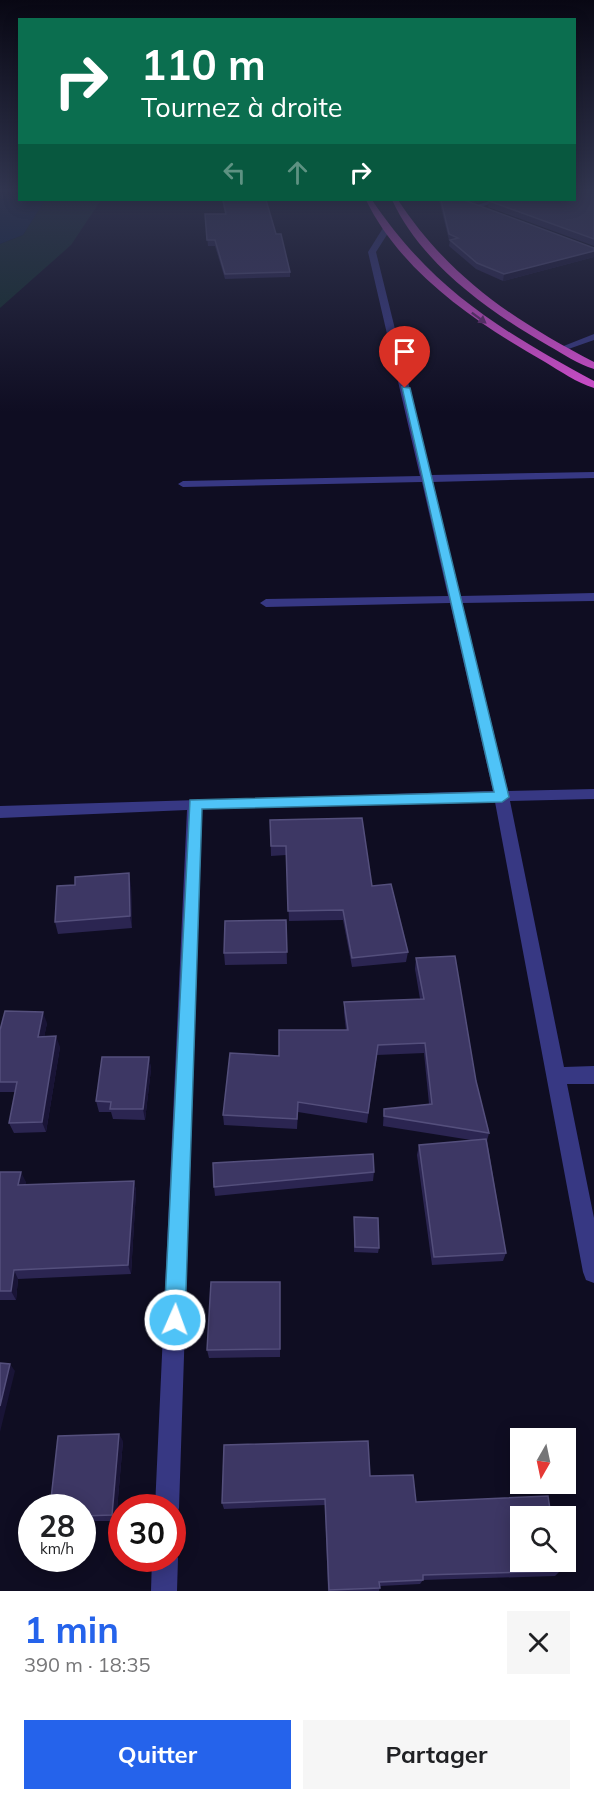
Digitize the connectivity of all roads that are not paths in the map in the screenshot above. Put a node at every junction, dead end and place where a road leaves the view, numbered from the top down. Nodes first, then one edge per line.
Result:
1 (375, 263) edge
2 (415, 263) edge
3 (441, 263) edge
4 (594, 337) edge
5 (560, 349) junction
6 (594, 366) edge
7 (594, 385) edge
8 (594, 475) edge
9 (428, 479) junction
10 (183, 484) dead end
11 (594, 597) edge
12 (453, 600) junction
13 (266, 603) dead end
14 (594, 795) edge
15 (502, 797) junction
16 (195, 804) junction
17 (0, 812) edge
18 (594, 1075) edge
19 (556, 1076) junction
20 (594, 1272) edge
21 (168, 1494) edge
22 (165, 1572) edge
23 (164, 1591) edge

1 - 9 street
2 -> 7 highway
3 - 5 highway
4 - 5 street
5 - 6 highway
8 - 9 street
9 - 10 street
9 - 12 street
11 - 12 street
12 - 13 street
12 - 15 street
14 - 15 street
15 - 16 street
15 - 19 street
16 - 17 street
16 - 21 street
18 - 19 street
19 - 20 street
22 - 23 street

